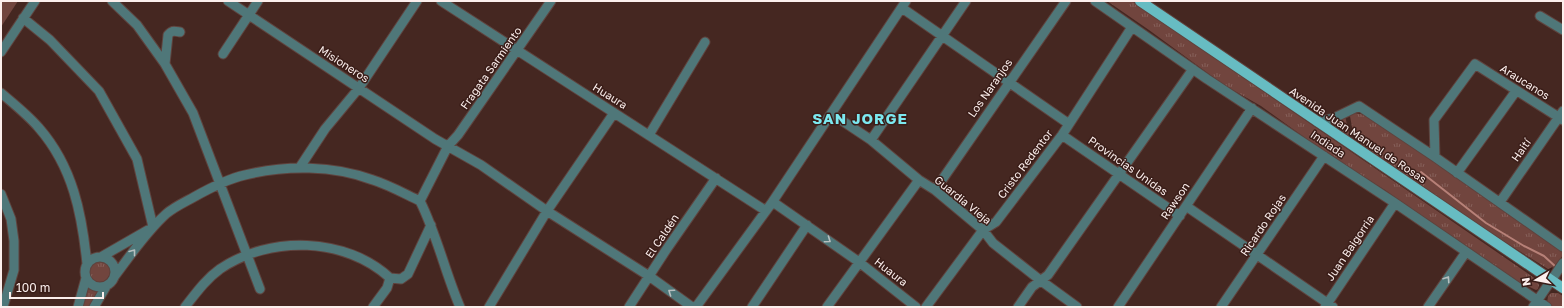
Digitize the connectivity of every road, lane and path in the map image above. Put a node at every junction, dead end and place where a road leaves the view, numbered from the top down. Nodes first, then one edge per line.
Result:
1 (35, 1) edge
2 (112, 1) edge
3 (228, 1) edge
4 (258, 1) edge
5 (417, 1) edge
6 (441, 1) edge
7 (551, 1) edge
8 (966, 1) edge
9 (1066, 1) edge
10 (1095, 1) edge
11 (1140, 1) edge
12 (904, 4) edge
13 (249, 15) junction
14 (1540, 16) dead end
15 (23, 18) junction
16 (1132, 27) junction
17 (1563, 30) edge
18 (180, 32) dead end
19 (942, 36) junction
20 (705, 42) dead end
21 (517, 51) junction
22 (1, 52) edge
23 (223, 54) dead end
24 (165, 64) junction
25 (1193, 69) junction
26 (1009, 82) junction
27 (359, 88) junction
28 (1516, 91) junction
29 (1, 93) edge
30 (1252, 108) junction
31 (614, 113) junction
32 (832, 114) junction
33 (1562, 116) edge
34 (1318, 122) junction
35 (1069, 124) junction
36 (649, 135) junction
37 (1062, 135) junction
38 (871, 140) junction
39 (448, 146) junction
40 (1324, 156) junction
41 (1435, 157) junction
42 (300, 167) junction
43 (1457, 173) junction
44 (1119, 174) junction
45 (716, 178) junction
46 (919, 180) junction
47 (220, 183) junction
48 (935, 190) junction
49 (1, 194) edge
50 (420, 201) junction
51 (773, 202) junction
52 (1500, 202) junction
53 (1395, 203) junction
54 (1186, 206) junction
55 (547, 211) junction
56 (766, 211) junction
57 (1180, 216) junction
58 (432, 225) junction
59 (807, 225) junction
60 (153, 227) junction
61 (983, 230) junction
62 (1563, 247) edge
63 (1466, 252) junction
64 (247, 255) junction
65 (1258, 255) junction
66 (92, 258) junction
67 (859, 262) junction
68 (1563, 263) edge
69 (649, 276) junction
70 (114, 277) junction
71 (86, 278) junction
72 (390, 278) junction
73 (1040, 280) junction
74 (1552, 281) junction
75 (107, 285) junction
76 (1563, 288) edge
77 (260, 289) dead end
78 (1535, 304) edge
79 (1329, 306) edge
80 (3, 307) edge
81 (78, 307) edge
82 (94, 307) edge
83 (185, 307) edge
84 (373, 307) edge
85 (460, 307) edge
86 (489, 307) edge
87 (629, 307) edge
88 (692, 307) edge
89 (696, 307) edge
90 (752, 307) edge
91 (827, 307) edge
92 (916, 307) edge
93 (926, 307) edge
94 (1018, 307) edge
95 (1077, 307) edge
96 (1118, 307) edge
97 (1221, 307) edge
98 (1428, 307) edge
99 (1547, 307) edge

1 - 15 street
2 - 24 street
3 - 13 street, Misioneros
4 - 13 street
5 - 27 street
6 - 21 street, Huaura
7 - 21 street, Fragata Sarmiento
8 - 19 street
9 - 26 street, Los Naranjos
10 - 16 street, Indiada
11 - 34 main road, Avenida Juan Manuel de Rosas
12 - 19 street
12 - 32 street
13 - 23 street
13 - 27 street, Misioneros
14 - 17 street
15 - 22 street
15 - 60 street
16 - 25 street, Indiada
16 - 35 street, Cristo Redentor
18 - 24 street
19 - 26 street
19 - 38 street
20 - 36 street
21 - 31 street, Huaura
21 - 39 street, Fragata Sarmiento
24 - 47 street
25 - 30 street, Indiada
25 - 44 street
26 - 35 street
26 - 48 street, Los Naranjos
27 - 39 street, Misioneros
27 - 42 street
28 - 33 street, Araucanos
28 - 41 street, Araucanos
28 - 43 street
29 - 66 street
30 - 40 street, Indiada
30 - 54 street, Rawson
31 - 36 street, Huaura
31 - 55 street
32 - 38 street, Guardia Vieja
32 - 51 street
33 - 52 street, Haití
34 - 41 street, Indiada
34 - 74 main road, Avenida Juan Manuel de Rosas
35 - 37 street, Cristo Redentor
36 - 45 street, Huaura
37 - 44 street, Provincias Unidas
37 - 61 street, Cristo Redentor
38 - 46 street, Guardia Vieja
39 - 50 street, Fragata Sarmiento
39 - 55 street, Misioneros
40 - 53 street, Indiada
40 - 65 street, Ricardo Rojas
41 - 43 street, Indiada
42 - 47 street
42 - 50 street
43 - 52 street, Indiada
44 - 57 street, Provincias Unidas
44 - 73 street
45 - 56 street, Huaura
45 - 69 street, El Caldén
46 - 48 street, Guardia Vieja
46 - 67 street
47 - 60 street
47 - 64 street
48 - 61 street, Guardia Vieja
49 - 80 street
50 - 58 street
51 - 56 street
51 - 59 street, Huaura
52 - 62 street, Indiada
53 - 63 street, Indiada
53 - 79 street, Juan Baigorria
54 - 57 street, Rawson
54 - 65 street
55 - 69 street, Misioneros
55 - 86 street
56 - 89 street
57 - 96 street, Rawson
58 - 72 street
58 - 85 street
59 -> 67 street, Huaura
59 - 90 street
60 - 66 street
70 -> 60 street
61 - 73 street, Guardia Vieja
61 - 93 street, Cristo Redentor
63 - 78 street, Indiada
98 -> 63 street
64 - 72 street
64 - 77 street
64 - 83 street
65 - 79 street
65 - 97 street, Ricardo Rojas
66 - 70 street
66 - 71 street
67 - 91 street
67 - 92 street, Huaura
68 - 74 street
69 - 87 street, El Caldén
88 -> 69 street
70 - 75 street
71 - 75 street
71 - 81 street
72 - 84 street
73 - 94 street
73 - 95 street, Guardia Vieja
74 - 76 main road, Avenida Juan Manuel de Rosas
74 - 78 street
75 - 82 street
78 - 99 street, Indiada

